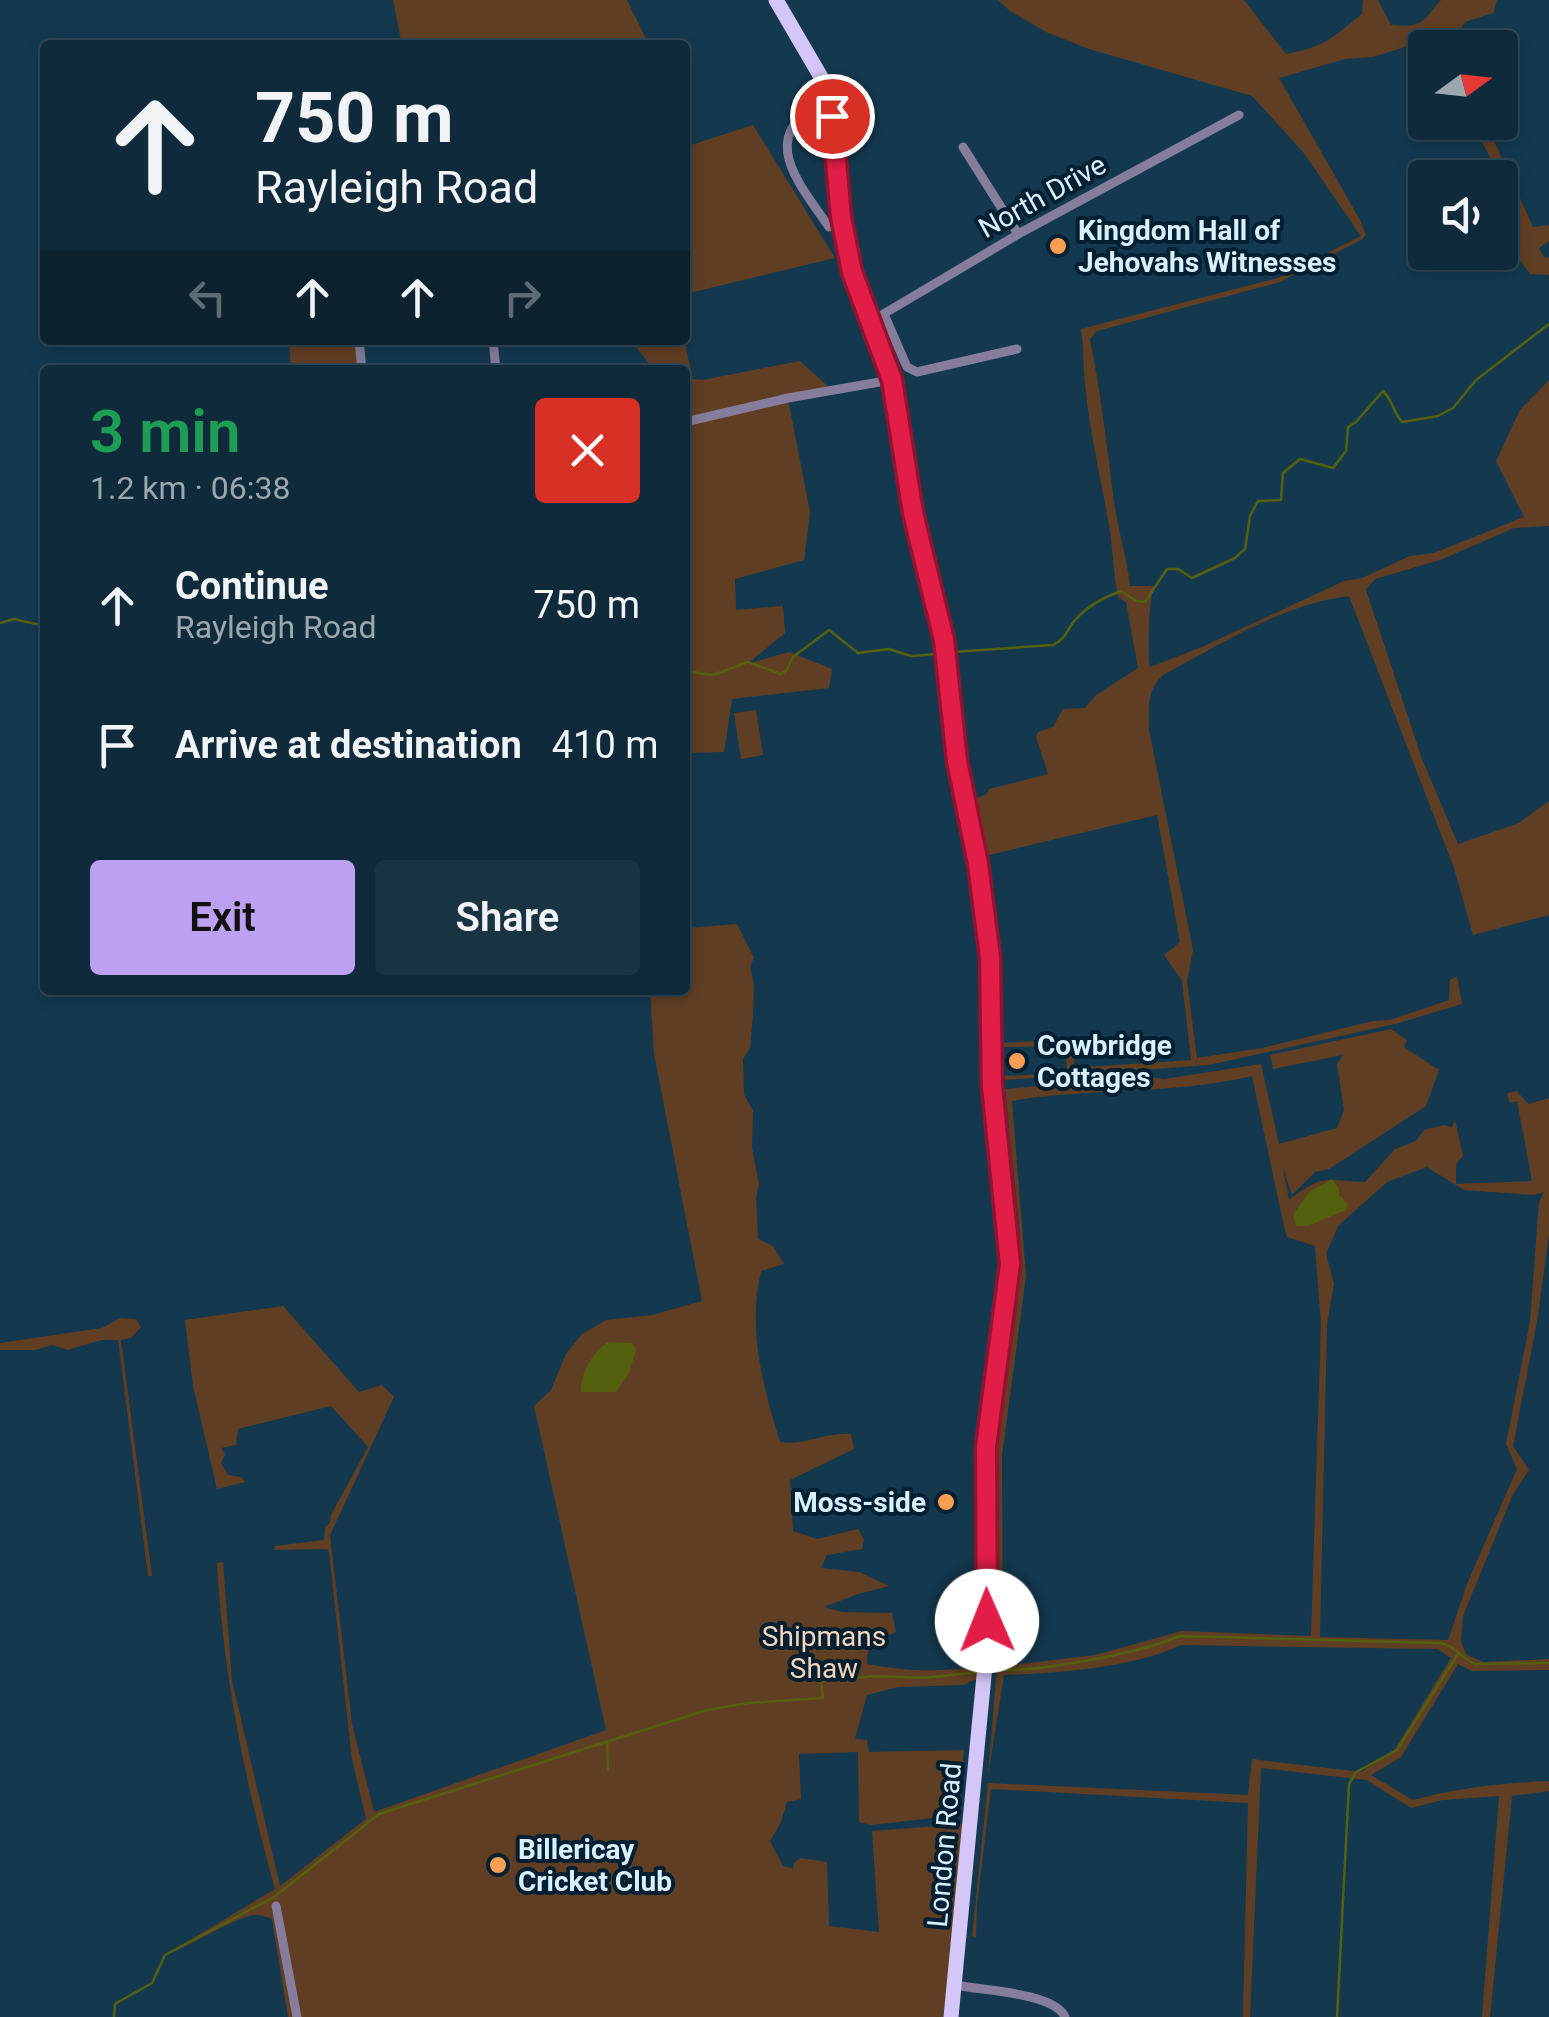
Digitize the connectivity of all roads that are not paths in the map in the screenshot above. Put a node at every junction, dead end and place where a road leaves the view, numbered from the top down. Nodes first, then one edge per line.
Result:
1 (776, 0) edge
2 (828, 97) junction
3 (1239, 115) dead end
4 (963, 147) dead end
5 (829, 228) dead end
6 (1018, 234) junction
7 (877, 318) junction
8 (1018, 349) dead end
9 (892, 380) junction
10 (690, 421) edge
11 (276, 1906) dead end
12 (956, 1985) junction
13 (297, 2017) edge
14 (951, 2017) edge
15 (1065, 2017) edge

1 - 2 main road, London Road
2 - 5 street
2 - 7 main road, London Road
3 - 6 street, North Drive
4 - 6 street
6 - 7 street, North Drive
7 - 8 street
7 - 9 main road, London Road
9 - 10 street
9 - 12 main road, London Road
11 - 13 street
12 - 14 main road, London Road
12 - 15 street

